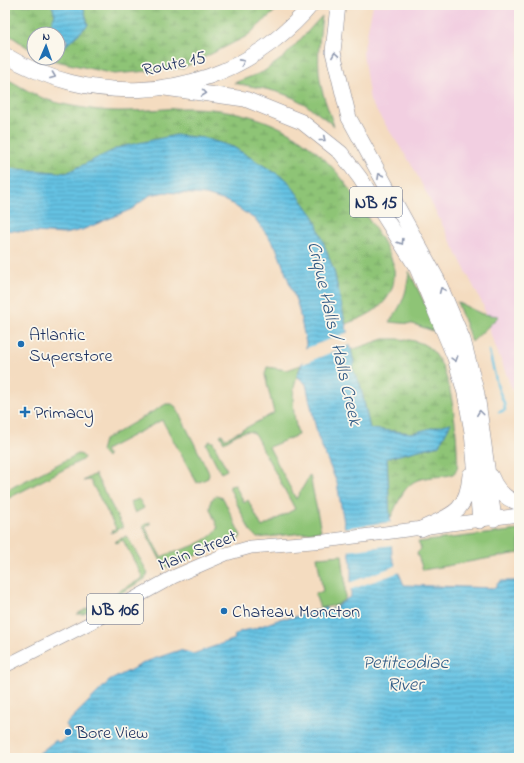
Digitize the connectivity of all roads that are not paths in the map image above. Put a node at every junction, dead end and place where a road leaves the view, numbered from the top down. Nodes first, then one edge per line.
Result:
1 (311, 5) edge
2 (338, 5) edge
3 (5, 55) edge
4 (165, 88) junction
5 (472, 432) junction
6 (487, 466) junction
7 (519, 503) edge
8 (519, 515) edge
9 (487, 520) junction
10 (421, 529) junction
11 (5, 666) edge

4 -> 1 highway, Route 15 / NB 15
6 -> 2 highway, NB 15
3 -> 4 highway, Route 15 / NB 15
4 -> 5 highway, NB 15
5 - 9 highway, NB 15
5 - 10 highway
6 - 7 highway
6 - 9 highway, NB 15
8 - 9 main road, NB 106
9 - 10 main road, Main Street / NB 106
10 - 11 main road, Main Street / NB 106

